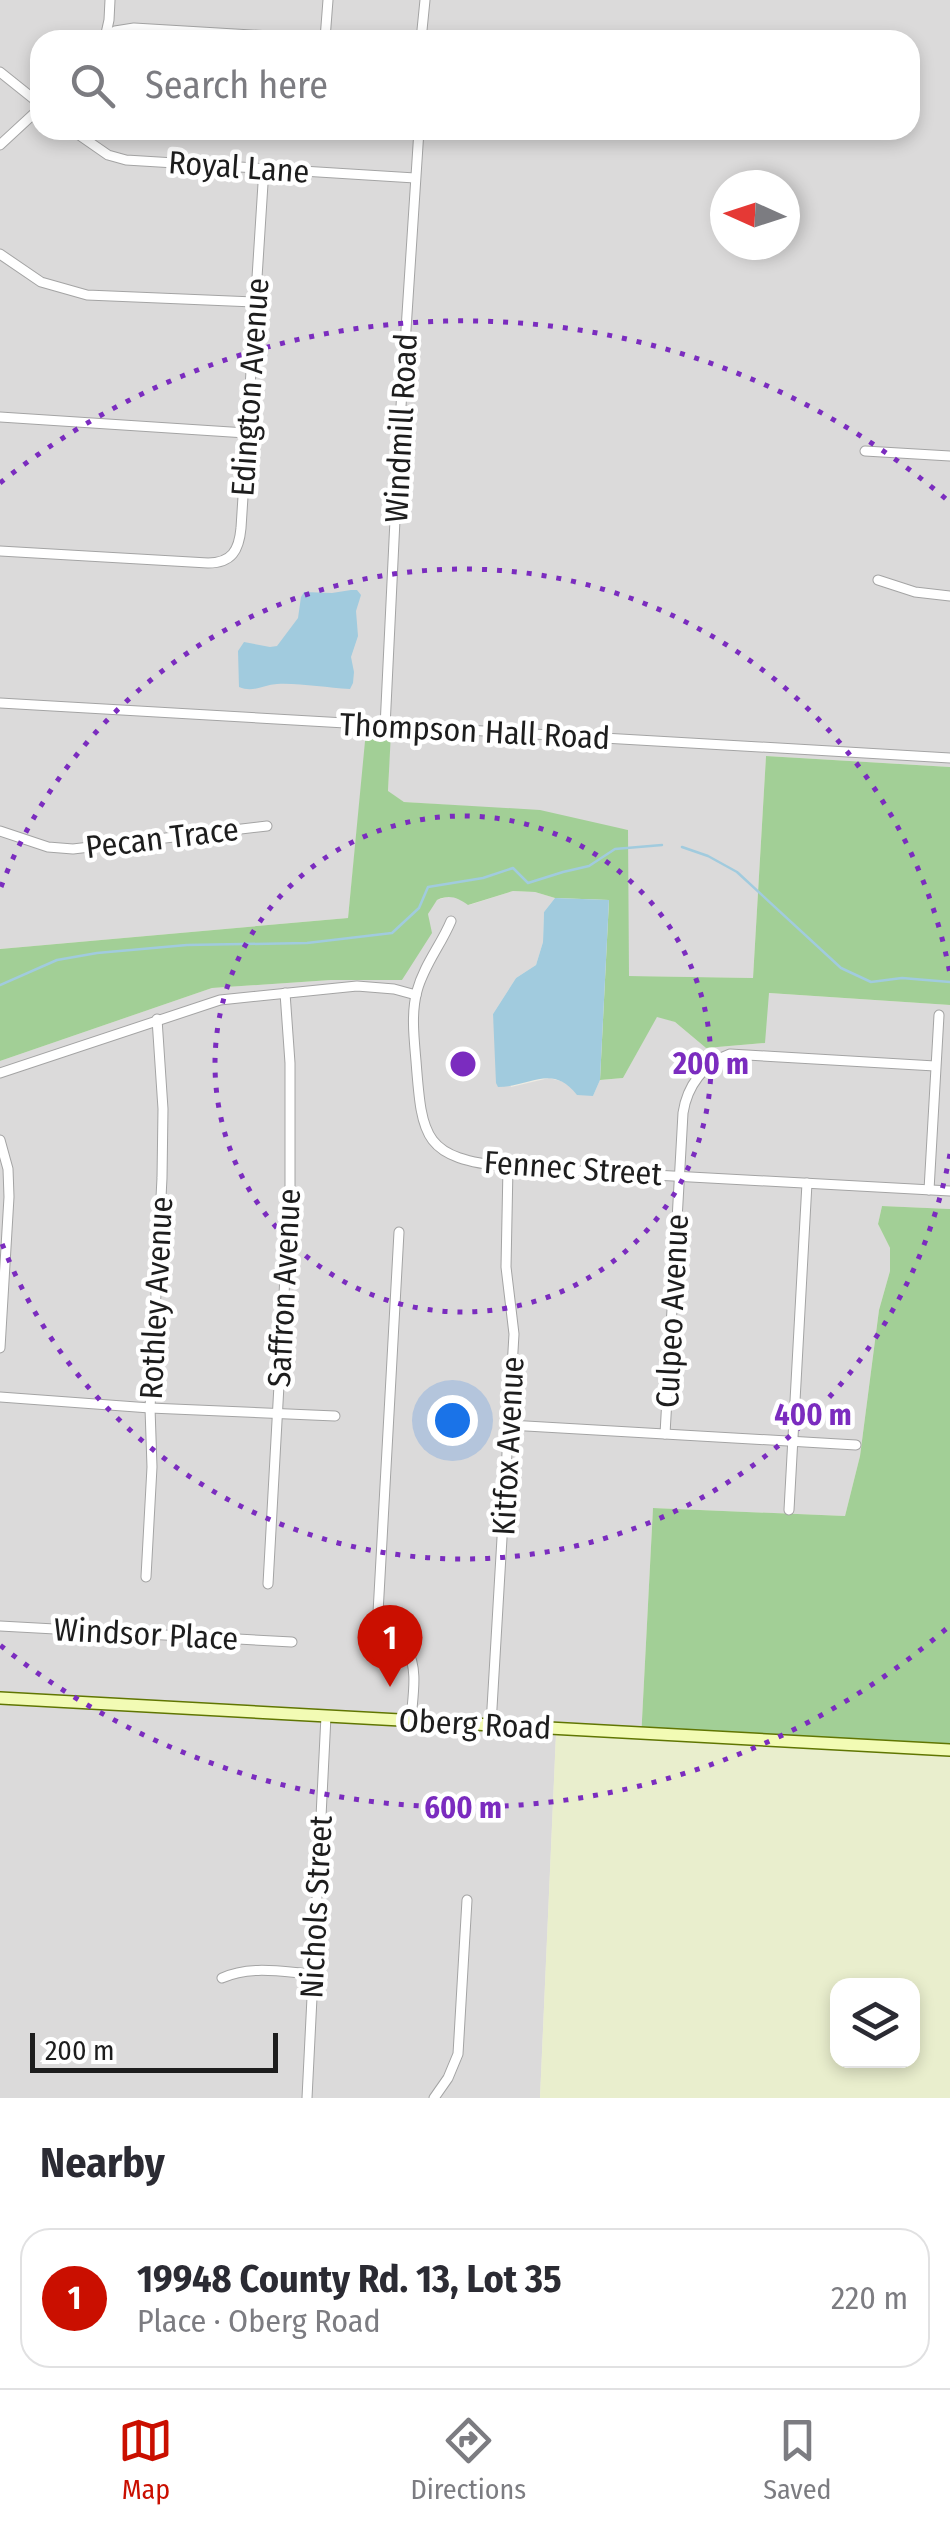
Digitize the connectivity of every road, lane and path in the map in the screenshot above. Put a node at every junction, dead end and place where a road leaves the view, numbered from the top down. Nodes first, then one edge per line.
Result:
1 (110, 0) edge
2 (328, 0) edge
3 (424, 0) edge
4 (109, 20) junction
5 (106, 30) edge
6 (114, 30) edge
7 (121, 30) edge
8 (169, 30) edge
9 (326, 30) edge
10 (422, 30) edge
11 (0, 72) edge
12 (30, 98) edge
13 (30, 116) edge
14 (86, 140) edge
15 (418, 140) edge
16 (0, 146) edge
17 (264, 168) junction
18 (415, 178) junction
19 (0, 254) edge
20 (254, 302) junction
21 (0, 417) edge
22 (246, 433) junction
23 (865, 451) dead end
24 (950, 456) edge
25 (0, 551) edge
26 (878, 580) dead end
27 (950, 596) edge
28 (0, 703) edge
29 (385, 726) junction
30 (950, 758) edge
31 (267, 826) dead end
32 (0, 830) edge
33 (451, 920) dead end
34 (284, 993) junction
35 (416, 994) junction
36 (938, 1016) dead end
37 (157, 1019) junction
38 (935, 1066) junction
39 (0, 1073) edge
40 (0, 1140) edge
41 (436, 1144) junction
42 (425, 1154) dead end
43 (508, 1167) junction
44 (680, 1175) junction
45 (808, 1183) junction
46 (929, 1190) junction
47 (950, 1191) edge
48 (399, 1232) dead end
49 (0, 1348) edge
50 (0, 1397) edge
51 (150, 1408) junction
52 (277, 1414) junction
53 (335, 1416) dead end
54 (509, 1425) junction
55 (665, 1434) junction
56 (792, 1440) junction
57 (856, 1444) dead end
58 (789, 1510) dead end
59 (146, 1577) dead end
60 (268, 1584) dead end
61 (0, 1626) edge
62 (292, 1642) dead end
63 (0, 1698) edge
64 (326, 1716) junction
65 (411, 1721) junction
66 (490, 1725) junction
67 (950, 1750) edge
68 (467, 1900) dead end
69 (314, 1974) junction
70 (222, 1978) dead end
71 (307, 2098) edge
72 (434, 2098) edge

1 - 4 street
2 - 9 street
3 - 10 street
4 - 5 street
4 - 6 street
7 - 8 street
11 - 12 street
13 - 16 street
14 - 17 street, Royal Lane
15 - 18 street, Windmill Road
17 - 18 street, Royal Lane
17 - 20 street, Edington Avenue
18 - 29 street, Windmill Road
19 - 20 street
20 - 22 street, Edington Avenue
21 - 22 street
22 - 25 street, Edington Avenue
23 - 24 street
26 - 27 street
28 - 29 street, Thompson Hall Road
29 - 30 street, Thompson Hall Road
31 - 32 street, Pecan Trace
33 - 35 street
34 - 35 street
34 - 37 street
34 - 52 street, Saffron Avenue
35 - 41 street
36 - 38 street
37 - 39 street
37 - 51 street, Rothley Avenue
38 - 44 street, Culpeo Avenue
38 - 46 street
40 - 49 street
41 - 42 street
41 - 43 street, Fennec Street
43 - 44 street, Fennec Street
43 - 54 street, Kitfox Avenue
44 - 45 street, Fennec Street
44 - 55 street, Culpeo Avenue
45 - 46 street, Fennec Street
45 - 56 street
46 - 47 street, Fennec Street
48 - 65 street
50 - 51 street
51 - 52 street
51 - 59 street, Rothley Avenue
52 - 53 street
52 - 60 street, Saffron Avenue
54 - 55 street
54 - 66 street, Kitfox Avenue
55 - 56 street
56 - 57 street
56 - 58 street
61 - 62 street, Windsor Place
63 - 64 street, Oberg Road
64 - 65 street, Oberg Road
64 - 69 street, Nichols Street
65 - 66 street, Oberg Road
66 - 67 street, Oberg Road
68 - 72 street
69 - 70 street
69 - 71 street, Nichols Street

